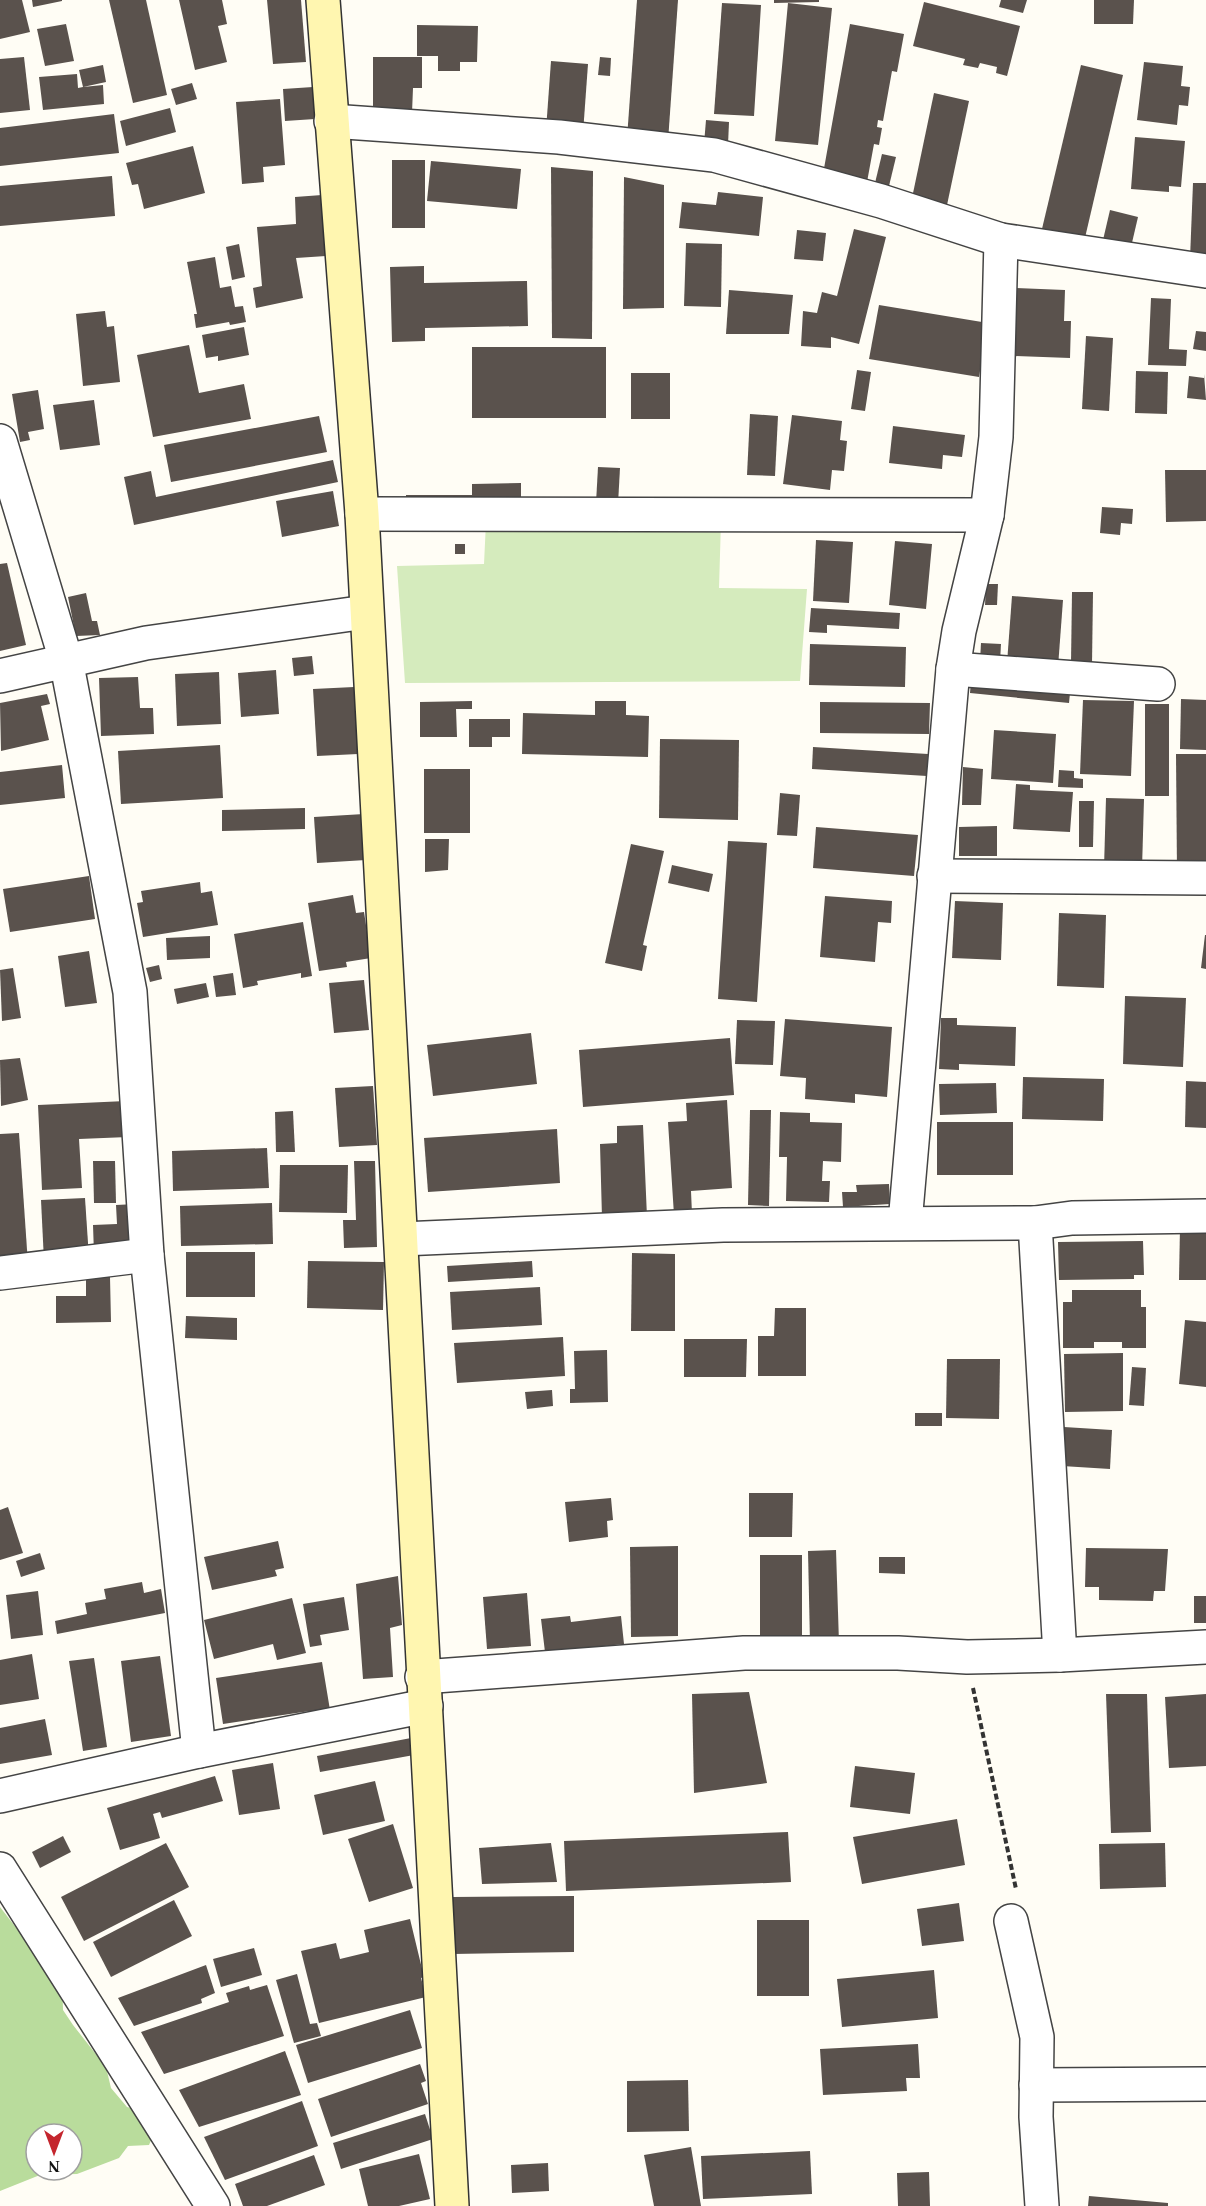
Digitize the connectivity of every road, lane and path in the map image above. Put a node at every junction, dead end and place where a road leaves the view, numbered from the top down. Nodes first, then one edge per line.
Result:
1 (323, 0) edge
2 (332, 121) junction
3 (1001, 240) junction
4 (1206, 271) edge
5 (0, 441) edge
6 (362, 514) junction
7 (987, 515) junction
8 (366, 612) junction
9 (66, 660) junction
10 (953, 669) junction
11 (0, 676) edge
12 (1158, 684) dead end
13 (934, 876) junction
14 (1206, 878) edge
15 (1206, 1216) edge
16 (904, 1223) junction
17 (1035, 1223) junction
18 (402, 1239) junction
19 (147, 1255) junction
20 (0, 1273) edge
21 (1206, 1647) edge
22 (1060, 1655) junction
23 (967, 1657) junction
24 (424, 1691) junction
25 (199, 1751) junction
26 (0, 1796) edge
27 (0, 1869) edge
28 (1011, 1921) joint
29 (1206, 2084) edge
30 (1036, 2085) junction
31 (213, 2206) edge
32 (452, 2206) edge
33 (1042, 2206) edge

1 - 2 street
2 - 3 street
2 - 6 street
3 - 4 street
3 - 7 street
5 - 9 street
6 - 7 street
6 - 8 street
7 - 10 street
8 - 9 street
8 - 18 street
9 - 11 street
9 - 19 street
10 - 12 street
10 - 13 street
13 - 14 street
13 - 16 street
15 - 17 street
16 - 17 street
16 - 18 street
17 - 22 street
18 - 24 street
19 - 20 street
19 - 25 street
21 - 22 street
22 - 23 street
23 - 24 street
23 - 28 path
24 - 25 street
24 - 32 street
25 - 26 street
27 - 31 street
28 - 30 street
29 - 30 street
30 - 33 street

